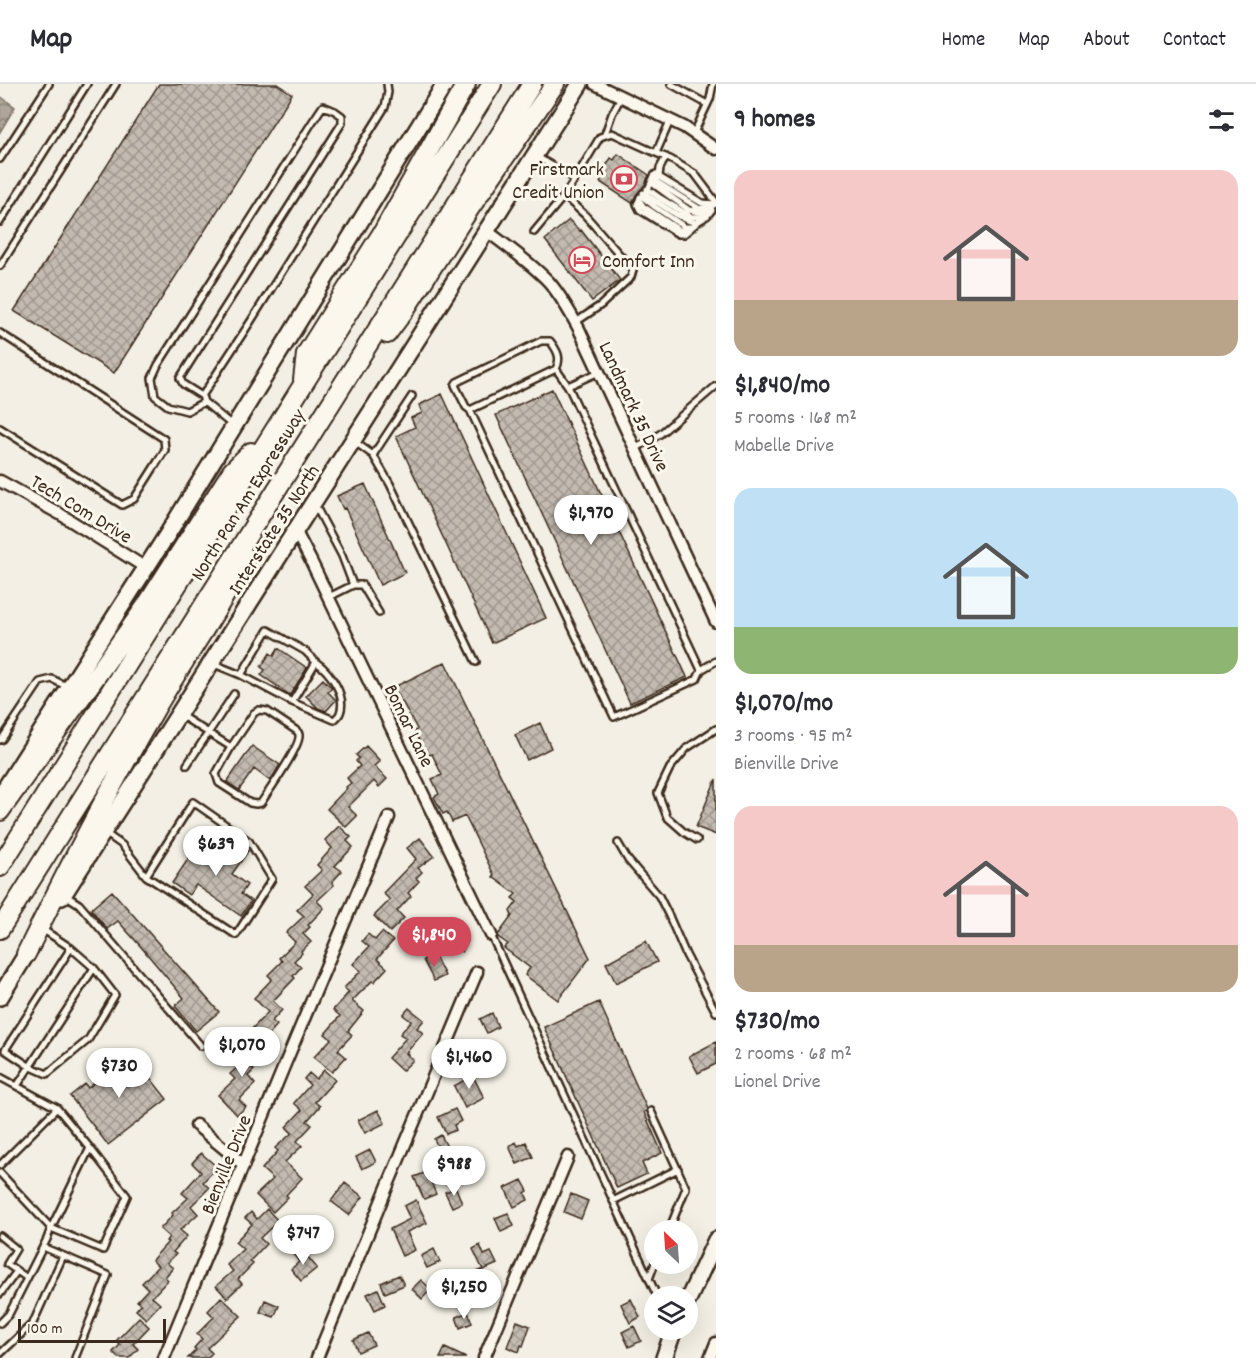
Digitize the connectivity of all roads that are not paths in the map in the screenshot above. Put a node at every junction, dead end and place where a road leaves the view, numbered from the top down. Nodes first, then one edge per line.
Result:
1 (48, 84) edge
2 (87, 84) edge
3 (116, 84) edge
4 (387, 84) edge
5 (445, 84) edge
6 (466, 84) edge
7 (492, 84) edge
8 (532, 84) edge
9 (555, 84) edge
10 (580, 84) edge
11 (595, 84) edge
12 (671, 84) edge
13 (713, 84) edge
14 (680, 86) edge
15 (621, 97) junction
16 (707, 104) junction
17 (670, 121) junction
18 (694, 133) junction
19 (605, 134) junction
20 (716, 149) edge
21 (656, 153) junction
22 (535, 155) junction
23 (666, 157) junction
24 (0, 159) edge
25 (660, 168) junction
26 (654, 176) junction
27 (575, 178) junction
28 (646, 190) junction
29 (564, 196) junction
30 (714, 207) edge
31 (0, 222) edge
32 (698, 222) junction
33 (692, 227) junction
34 (487, 231) junction
35 (534, 232) dead end
36 (0, 266) edge
37 (576, 322) junction
38 (0, 333) edge
39 (556, 369) junction
40 (599, 372) junction
41 (303, 384) junction
42 (568, 386) junction
43 (716, 386) edge
44 (412, 396) dead end
45 (203, 399) junction
46 (470, 410) junction
47 (277, 425) junction
48 (234, 426) junction
49 (0, 428) edge
50 (311, 434) junction
51 (353, 441) junction
52 (635, 449) junction
53 (301, 450) junction
54 (373, 455) junction
55 (0, 481) edge
56 (314, 503) junction
57 (296, 532) junction
58 (146, 568) junction
59 (353, 585) junction
60 (328, 597) junction
61 (379, 613) dead end
62 (716, 622) edge
63 (716, 661) edge
64 (316, 662) junction
65 (476, 662) dead end
66 (212, 663) junction
67 (701, 670) junction
68 (242, 675) junction
69 (69, 687) junction
70 (234, 694) dead end
71 (292, 702) junction
72 (179, 714) junction
73 (716, 729) edge
74 (209, 734) junction
75 (708, 734) junction
76 (716, 737) edge
77 (0, 740) edge
78 (231, 747) junction
79 (187, 765) dead end
80 (1, 790) edge
81 (0, 811) edge
82 (389, 818) dead end
83 (104, 832) junction
84 (697, 840) dead end
85 (618, 843) dead end
86 (0, 867) edge
87 (146, 876) junction
88 (64, 894) junction
89 (0, 929) edge
90 (42, 929) junction
91 (491, 935) joint
92 (71, 948) junction
93 (26, 954) junction
94 (94, 968) junction
95 (477, 972) dead end
96 (0, 996) edge
97 (716, 1012) edge
98 (201, 1046) dead end
99 (29, 1066) junction
100 (0, 1077) edge
101 (17, 1086) junction
102 (57, 1108) junction
103 (651, 1111) dead end
104 (196, 1125) dead end
105 (90, 1148) junction
106 (568, 1158) dead end
107 (0, 1165) edge
108 (244, 1165) junction
109 (678, 1169) junction
110 (0, 1173) edge
111 (613, 1201) junction
112 (673, 1220) edge
113 (51, 1227) junction
114 (0, 1236) edge
115 (716, 1240) edge
116 (43, 1247) junction
117 (63, 1256) junction
118 (17, 1271) junction
119 (651, 1274) edge
120 (27, 1278) junction
121 (649, 1279) junction
122 (652, 1286) edge
123 (694, 1286) edge
124 (0, 1294) edge
125 (0, 1323) edge
126 (670, 1340) edge
127 (716, 1343) edge
128 (0, 1354) edge
129 (75, 1358) edge
130 (164, 1358) edge
131 (317, 1358) edge
132 (484, 1358) edge
133 (664, 1358) edge
134 (710, 1358) edge

1 - 24 lane
2 - 31 lane
3 - 36 lane
4 - 45 lane
5 - 48 main road
6 - 41 highway
7 - 41 highway, North Pan Am Expressway
8 - 50 highway, North Pan Am Expressway
9 - 50 highway
10 - 22 main road, Interstate 35 North
11 - 15 street
12 - 14 lane
13 - 16 lane
14 - 16 lane
15 - 17 street
15 - 19 lane
16 - 18 lane
17 - 18 street
17 - 21 lane
18 - 20 street
19 - 21 lane
19 - 27 lane
21 - 23 lane
22 - 27 lane
22 - 34 main road, Interstate 35 North
23 - 25 lane
23 - 30 lane
25 - 26 lane
25 - 30 lane
26 - 28 lane
26 - 30 lane
27 - 29 lane
28 - 30 lane
28 - 32 lane
28 - 33 lane
28 - 33 lane
29 - 35 lane
29 - 37 lane
30 - 32 lane
32 - 33 lane
34 - 37 street, Landmark 35 Drive
34 - 51 main road, Interstate 35 North
37 - 40 street, Landmark 35 Drive
38 - 49 lane
39 - 42 lane
39 - 46 lane
39 - 46 lane
40 - 42 lane
40 - 52 street, Landmark 35 Drive
41 - 47 highway, North Pan Am Expressway
42 - 67 lane
43 - 52 lane
44 - 54 lane
45 - 45 lane
45 - 48 lane
46 - 67 lane
47 - 81 highway
47 - 86 highway, North Pan Am Expressway
48 - 58 main road
50 - 53 highway, North Pan Am Expressway
51 - 54 lane
51 - 56 main road, Interstate 35 North
52 - 62 street, Landmark 35 Drive
53 - 89 highway, North Pan Am Expressway
53 - 93 highway
54 - 65 lane
55 - 58 street, Tech Com Drive
56 - 57 main road, Interstate 35 North
56 - 59 lane
57 - 60 street, Bomar Lane
57 - 66 main road, Interstate 35 North
58 - 69 main road
59 - 60 lane
59 - 61 lane
60 - 91 street, Bomar Lane
63 - 67 lane
64 - 68 lane
64 - 71 lane
64 - 71 lane
66 - 68 lane
66 - 72 main road, Interstate 35 North
68 - 71 lane
69 - 77 lane
69 - 80 main road
70 - 74 lane
72 - 74 lane
72 - 83 main road, Interstate 35 North
73 - 75 lane
74 - 78 lane
74 - 79 lane
75 - 76 lane
75 - 84 lane
78 - 78 lane
82 - 108 street, Bienville Drive
83 - 87 lane
83 - 88 main road, Interstate 35 North
85 - 97 lane
87 - 87 lane
88 - 90 main road, Interstate 35 North
88 - 98 lane
90 - 92 lane
90 - 93 main road, Interstate 35 North
91 - 111 lane
92 - 94 lane
92 - 99 lane
93 - 96 main road, Interstate 35 North
94 - 99 lane
94 - 99 lane
95 - 131 street
99 - 101 lane
100 - 101 lane
101 - 102 lane
102 - 105 lane
102 - 107 lane
103 - 109 lane
104 - 108 street
105 - 113 lane
105 - 113 lane
106 - 132 street
108 - 130 street, Bienville Drive
109 - 111 lane
109 - 112 lane
110 - 113 lane
111 - 121 lane
113 - 116 lane
114 - 118 lane
115 - 123 main road
116 - 117 lane
116 - 120 lane
117 - 128 lane
117 - 129 lane
118 - 120 lane
118 - 124 lane
119 - 121 lane
120 - 125 lane
121 - 122 lane
126 - 133 main road
127 - 134 street

